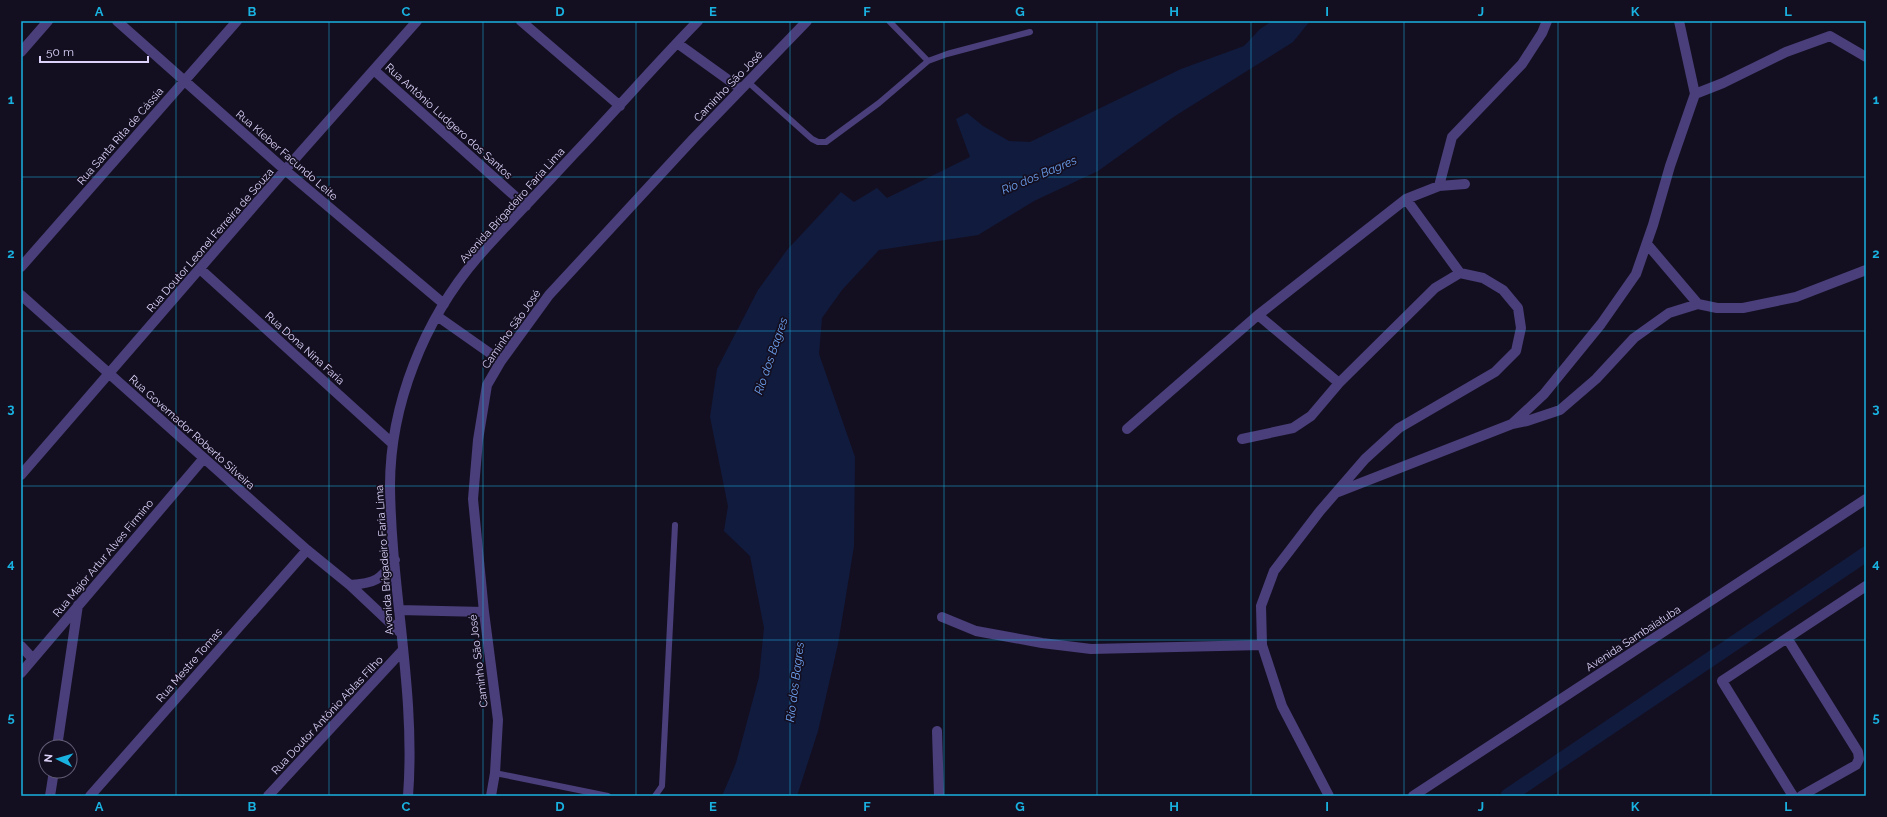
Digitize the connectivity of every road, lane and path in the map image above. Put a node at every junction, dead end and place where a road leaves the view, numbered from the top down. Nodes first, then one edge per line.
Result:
1 (48, 21) edge
2 (117, 21) edge
3 (237, 21) edge
4 (418, 21) edge
5 (521, 21) edge
6 (698, 21) edge
7 (807, 21) edge
8 (889, 21) edge
9 (1547, 21) edge
10 (1679, 21) edge
11 (1030, 32) dead end
12 (677, 43) junction
13 (21, 52) edge
14 (1866, 57) edge
15 (928, 61) junction
16 (375, 71) junction
17 (184, 80) junction
18 (744, 85) junction
19 (1694, 94) junction
20 (620, 106) junction
21 (285, 170) junction
22 (1465, 184) dead end
23 (1439, 186) junction
24 (1406, 198) junction
25 (526, 206) junction
26 (1647, 244) junction
27 (21, 267) edge
28 (200, 269) junction
29 (1866, 270) edge
30 (1460, 273) junction
31 (21, 295) edge
32 (444, 304) junction
33 (1698, 304) junction
34 (1258, 315) junction
35 (437, 316) junction
36 (501, 360) junction
37 (109, 374) junction
38 (1339, 383) junction
39 (1512, 424) junction
40 (1127, 429) dead end
41 (1242, 439) dead end
42 (393, 444) junction
43 (204, 458) junction
44 (21, 475) edge
45 (1336, 493) junction
46 (1866, 499) edge
47 (675, 525) dead end
48 (307, 550) junction
49 (395, 560) junction
50 (350, 585) junction
51 (1866, 586) edge
52 (79, 604) junction
53 (399, 610) junction
54 (484, 612) junction
55 (942, 617) dead end
56 (401, 633) junction
57 (1787, 638) junction
58 (1262, 645) junction
59 (21, 646) edge
60 (403, 650) junction
61 (33, 659) junction
62 (21, 673) edge
63 (937, 731) dead end
64 (58, 739) edge
65 (495, 773) junction
66 (53, 779) edge
67 (50, 796) edge
68 (90, 796) edge
69 (268, 796) edge
70 (408, 796) edge
71 (491, 796) edge
72 (608, 796) edge
73 (655, 796) edge
74 (939, 796) edge
75 (1329, 796) edge
76 (1413, 796) edge
77 (1793, 796) edge
78 (1801, 796) edge

1 - 13 street
2 - 17 street, Rua Kleber Facundo Leite
3 - 17 street, Rua Santa Rita de Cássia
4 - 16 street, Rua Doutor Leonel Ferreira de Souza
5 - 20 street
6 - 12 street, Avenida Brigadeiro Faria Lima
7 - 18 street, Caminho São José
8 - 15 lane
9 - 23 street
10 - 19 street
11 - 15 lane
12 - 18 street
12 - 20 street, Avenida Brigadeiro Faria Lima
14 - 19 street
15 - 18 lane
16 - 21 street, Rua Doutor Leonel Ferreira de Souza
16 - 25 street, Rua Antônio Ludgero dos Santos
17 - 21 street, Rua Kleber Facundo Leite
17 - 27 street, Rua Santa Rita de Cássia
18 - 36 street, Caminho São José
19 - 26 street
20 - 25 street, Avenida Brigadeiro Faria Lima
21 - 28 street, Rua Doutor Leonel Ferreira de Souza
21 - 32 street, Rua Kleber Facundo Leite
22 - 23 street
23 - 24 street
24 - 30 street
24 - 34 street
25 - 32 street, Avenida Brigadeiro Faria Lima
26 - 33 street
26 - 39 street
28 - 37 street, Rua Doutor Leonel Ferreira de Souza
28 - 42 street, Rua Dona Nina Faria
29 - 33 street
30 - 38 street
30 - 45 street
31 - 37 street, Rua Governador Roberto Silveira
32 - 35 street, Avenida Brigadeiro Faria Lima
33 - 39 street
34 - 38 street
34 - 40 street
35 - 36 street
35 - 42 street, Avenida Brigadeiro Faria Lima
36 - 54 street, Caminho São José
37 - 43 street, Rua Governador Roberto Silveira
37 - 44 street, Rua Doutor Leonel Ferreira de Souza
38 - 41 street
39 - 45 street
42 - 49 street, Avenida Brigadeiro Faria Lima
43 - 48 street, Rua Governador Roberto Silveira
43 - 52 street, Rua Major Artur Alves Firmino
45 - 58 street
46 - 76 street, Avenida Sambaiatuba
47 - 73 lane
48 - 50 street, Rua Governador Roberto Silveira
48 - 68 street, Rua Mestre Tomas
49 - 50 street
49 - 53 street, Avenida Brigadeiro Faria Lima
50 - 56 street, Rua Governador Roberto Silveira
51 - 57 street
52 - 61 street, Rua Major Artur Alves Firmino
52 - 64 street
53 - 54 street
53 - 56 street, Avenida Brigadeiro Faria Lima
54 - 65 street, Caminho São José
55 - 58 street
56 - 60 street, Avenida Brigadeiro Faria Lima
57 - 77 street
57 - 78 street
58 - 75 street
59 - 61 street
60 - 69 street, Rua Doutor Antônio Ablas Filho
60 - 70 street, Avenida Brigadeiro Faria Lima
61 - 62 street, Rua Major Artur Alves Firmino
63 - 74 street
65 - 71 street, Caminho São José
65 - 72 lane
66 - 67 street

